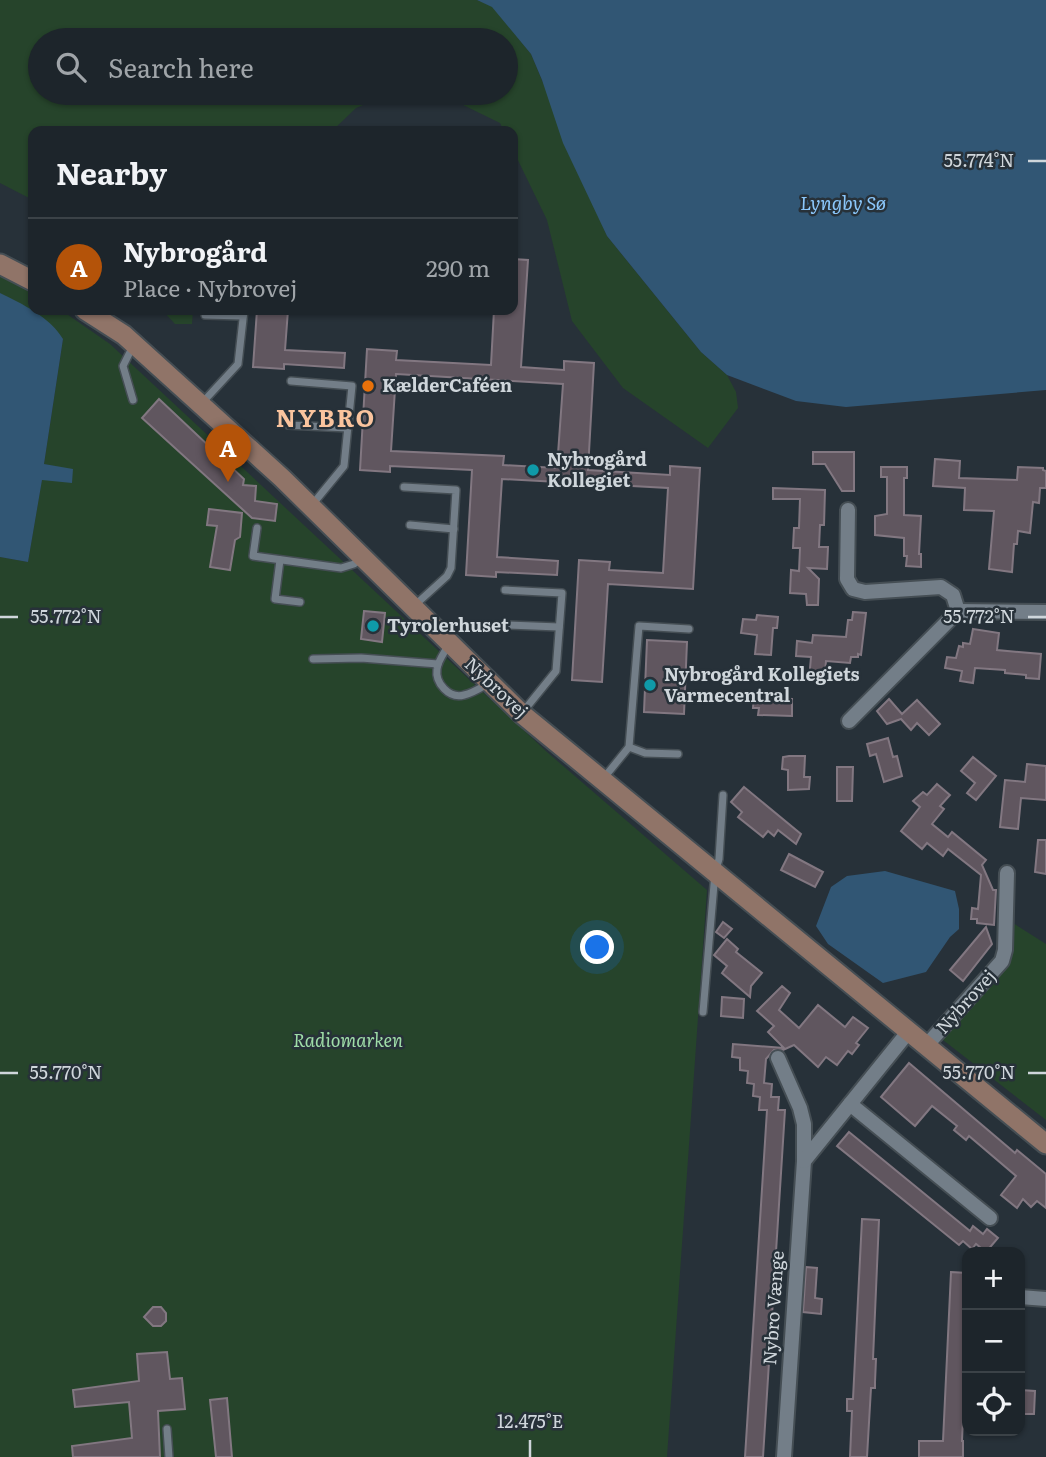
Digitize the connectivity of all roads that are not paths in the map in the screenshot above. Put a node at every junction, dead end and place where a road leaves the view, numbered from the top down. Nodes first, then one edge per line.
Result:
1 (0, 264) edge
2 (28, 278) edge
3 (92, 315) edge
4 (244, 315) edge
5 (134, 344) junction
6 (291, 381) dead end
7 (133, 400) dead end
8 (201, 404) junction
9 (288, 425) dead end
10 (348, 428) junction
11 (404, 487) dead end
12 (311, 505) junction
13 (848, 510) dead end
14 (410, 525) dead end
15 (257, 528) dead end
16 (454, 529) junction
17 (363, 557) junction
18 (280, 560) junction
19 (505, 590) dead end
20 (300, 603) dead end
21 (414, 607) junction
22 (958, 611) junction
23 (1046, 612) edge
24 (506, 625) dead end
25 (559, 627) junction
26 (689, 629) dead end
27 (449, 644) junction
28 (313, 659) dead end
29 (438, 664) junction
30 (489, 683) junction
31 (522, 714) junction
32 (849, 721) dead end
33 (629, 747) junction
34 (677, 754) dead end
35 (602, 779) junction
36 (723, 794) dead end
37 (715, 873) junction
38 (1007, 873) dead end
39 (704, 1012) dead end
40 (909, 1031) junction
41 (926, 1046) junction
42 (778, 1058) dead end
43 (850, 1104) junction
44 (1046, 1144) edge
45 (804, 1161) junction
46 (990, 1219) dead end
47 (1025, 1297) edge
48 (1046, 1299) edge
49 (167, 1429) dead end
50 (169, 1457) edge
51 (783, 1457) edge

1 - 2 street
3 - 5 street, Nybrovej
4 - 8 lane
5 - 7 lane
5 - 8 street, Nybrovej
6 - 10 lane
8 - 12 street, Nybrovej
9 - 10 lane
10 - 12 lane
11 - 16 lane
12 - 17 street, Nybrovej
13 - 22 street
14 - 16 lane
15 - 18 lane
16 - 21 lane
17 - 18 lane
17 - 21 street, Nybrovej
18 - 20 lane
19 - 25 lane
21 - 27 street, Nybrovej
22 - 23 street
22 - 32 street
24 - 25 lane
25 - 31 lane
26 - 33 lane
27 - 29 lane
27 - 30 street, Nybrovej
28 - 29 lane
29 - 30 lane
30 - 31 street, Nybrovej
31 - 35 street, Nybrovej
33 - 34 lane
33 - 35 lane
35 - 37 street, Nybrovej
36 - 37 lane
37 - 39 lane
37 - 40 street, Nybrovej
38 - 41 street, Nybrovej
40 - 41 street, Nybrovej
40 - 43 street
41 - 44 street, Nybrovej
42 - 45 street, Nybro Vænge
43 - 45 street
43 - 46 street
45 - 51 street, Nybro Vænge
47 - 48 street
49 - 50 lane

